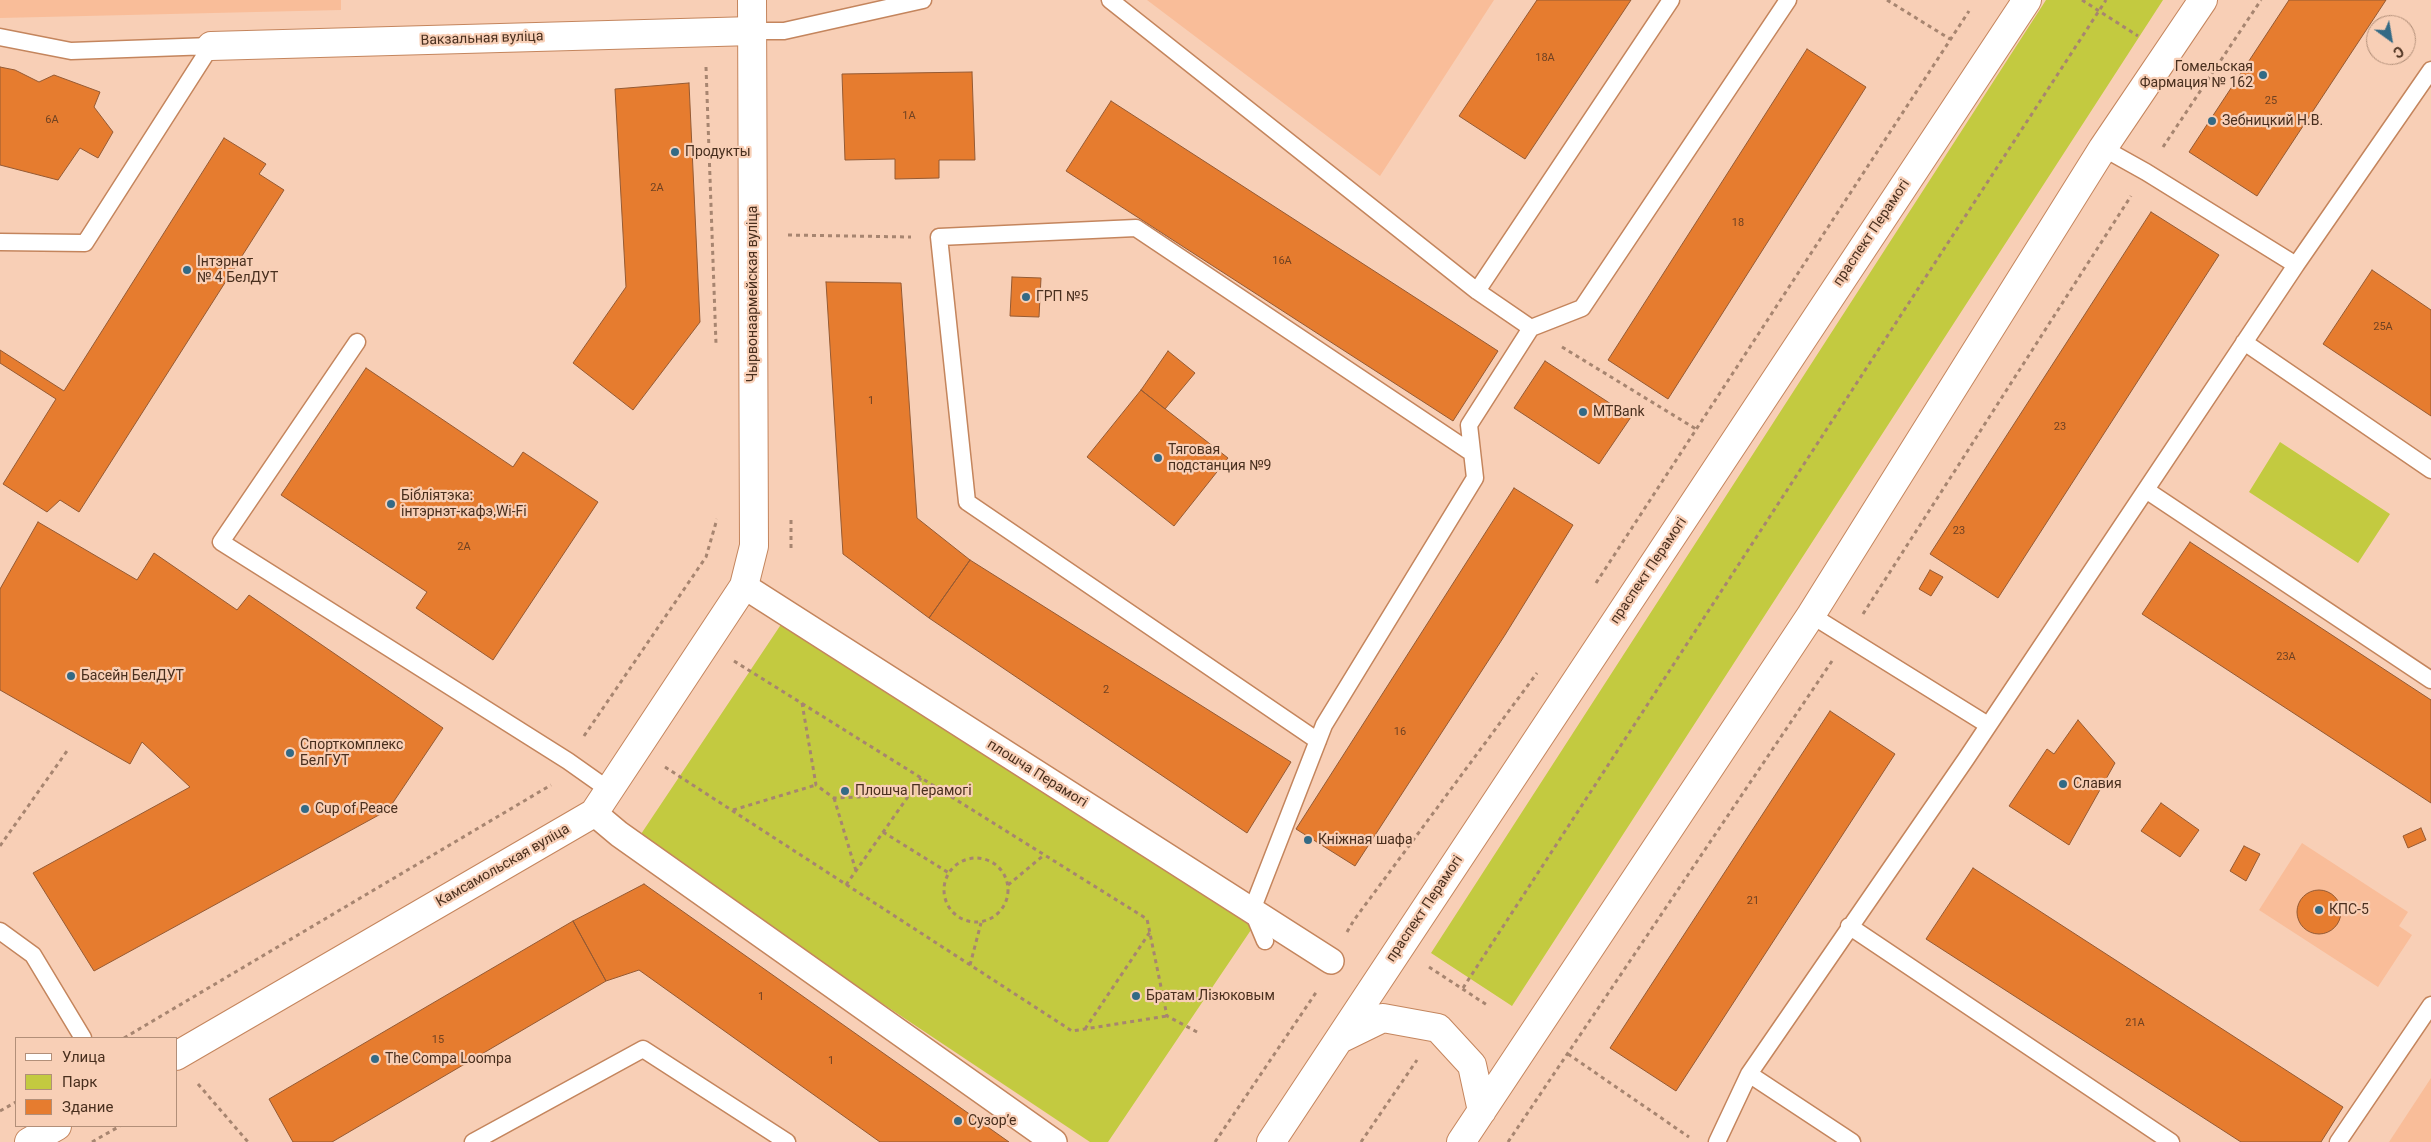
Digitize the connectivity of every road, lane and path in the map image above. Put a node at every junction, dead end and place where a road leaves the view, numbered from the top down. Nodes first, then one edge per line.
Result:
1 (752, 0) edge
2 (923, 0) edge
3 (1110, 0) edge
4 (1671, 0) edge
5 (1788, 0) edge
6 (1887, 0) edge
7 (2027, 0) edge
8 (2082, 0) edge
9 (2106, 0) edge
10 (2203, 0) edge
11 (2261, 0) edge
12 (1969, 10) dead end
13 (2099, 11) junction
14 (753, 31) junction
15 (704, 33) junction
16 (2138, 37) dead end
17 (0, 38) edge
18 (1950, 40) junction
19 (210, 46) junction
20 (2431, 70) edge
21 (2205, 82) dead end
22 (2103, 148) junction
23 (787, 235) dead end
24 (939, 237) junction
25 (0, 242) edge
26 (2296, 265) junction
27 (1477, 291) junction
28 (1531, 328) junction
29 (357, 342) dead end
30 (2244, 342) junction
31 (716, 346) dead end
32 (1696, 429) junction
33 (1472, 453) junction
34 (2431, 470) edge
35 (2146, 490) junction
36 (719, 512) dead end
37 (744, 586) junction
38 (1593, 587) dead end
39 (1811, 616) junction
40 (734, 661) dead end
41 (1539, 670) dead end
42 (2431, 680) edge
43 (802, 703) junction
44 (1988, 724) junction
45 (1318, 741) junction
46 (68, 751) dead end
47 (568, 761) junction
48 (664, 767) dead end
49 (921, 778) junction
50 (816, 785) junction
51 (609, 790) junction
52 (909, 795) junction
53 (834, 798) junction
54 (732, 811) junction
55 (594, 813) junction
56 (883, 832) junction
57 (0, 846) edge
58 (1044, 855) junction
59 (856, 871) junction
60 (949, 873) junction
61 (846, 885) junction
62 (1008, 885) junction
63 (1252, 910) junction
64 (981, 923) junction
65 (1849, 926) junction
66 (0, 931) edge
67 (1150, 932) junction
68 (1265, 941) dead end
69 (1331, 960) junction
70 (970, 965) junction
71 (1425, 965) dead end
72 (1463, 988) junction
73 (1487, 1005) dead end
74 (2431, 1005) edge
75 (1167, 1016) junction
76 (1085, 1030) junction
77 (1199, 1033) dead end
78 (82, 1037) edge
79 (126, 1037) edge
80 (1338, 1040) junction
81 (1568, 1054) dead end
82 (178, 1055) edge
83 (1419, 1057) dead end
84 (1749, 1074) junction
85 (196, 1082) dead end
86 (15, 1103) edge
87 (0, 1111) edge
88 (1482, 1111) junction
89 (55, 1127) edge
90 (118, 1127) edge
91 (29, 1142) edge
92 (92, 1142) edge
93 (248, 1142) edge
94 (473, 1142) edge
95 (787, 1142) edge
96 (1054, 1142) edge
97 (1215, 1142) edge
98 (1270, 1142) edge
99 (1361, 1142) edge
100 (1461, 1142) edge
101 (1696, 1142) edge
102 (1717, 1142) edge
103 (1852, 1142) edge
104 (2171, 1142) edge
105 (2338, 1142) edge

1 - 14 main road, Чырвонаармейская вуліца
2 - 14 lane
3 - 27 lane
4 - 27 lane
5 - 28 lane
6 - 18 path
7 - 80 main road, праспект Перамогі
8 - 13 path
9 - 13 path
10 - 22 main road
11 - 21 path
12 - 18 path
13 - 16 path
13 - 72 path
14 - 15 main road, Вакзальная вуліца
14 - 37 main road, Чырвонаармейская вуліца
15 - 19 main road, Вакзальная вуліца
15 - 31 path
17 - 19 lane
18 - 32 path
19 - 25 lane
20 - 26 lane
22 - 26 lane
22 - 39 main road
23 - 24 path
24 - 33 lane
24 - 45 lane
26 - 30 lane
27 - 28 lane
28 - 32 path
28 - 33 lane
29 - 47 lane
30 - 34 lane
30 - 35 lane
32 - 38 path
33 - 45 lane
35 - 42 lane
35 - 44 lane
36 - 47 path
37 - 51 main road, Камсамольская вуліца
37 - 63 street, плошча Перамогі
39 - 44 lane
39 - 88 main road
40 - 43 path
41 - 69 path
43 - 49 path
43 - 50 path
44 - 65 lane
45 - 63 lane
46 - 57 path
47 - 51 lane
47 - 79 path
48 - 54 path
49 - 52 path
49 - 58 path
50 - 53 path
50 - 54 path
51 - 55 main road, Камсамольская вуліца
52 - 53 path
52 - 56 path
53 - 59 path
54 - 61 path
55 - 82 main road, Камсамольская вуліца
55 - 96 street
56 - 59 path
56 - 60 path
58 - 62 path
58 - 67 path
59 - 61 path
60 - 62 path
60 - 64 path
61 - 70 path
62 - 64 path
63 - 68 lane
63 - 69 street, плошча Перамогі
64 - 70 path
65 - 84 lane
65 - 104 lane
66 - 78 lane
67 - 75 path
67 - 76 path
69 - 97 path
70 - 76 path
71 - 72 path
72 - 73 path
74 - 105 lane
75 - 76 path
75 - 77 path
80 - 88 main road
80 - 98 main road, праспект Перамогі
81 - 101 path
83 - 99 path
84 - 102 lane
84 - 103 lane
85 - 93 path
86 - 87 path
88 - 100 main road
89 - 91 main road
90 - 92 path
94 - 95 lane

